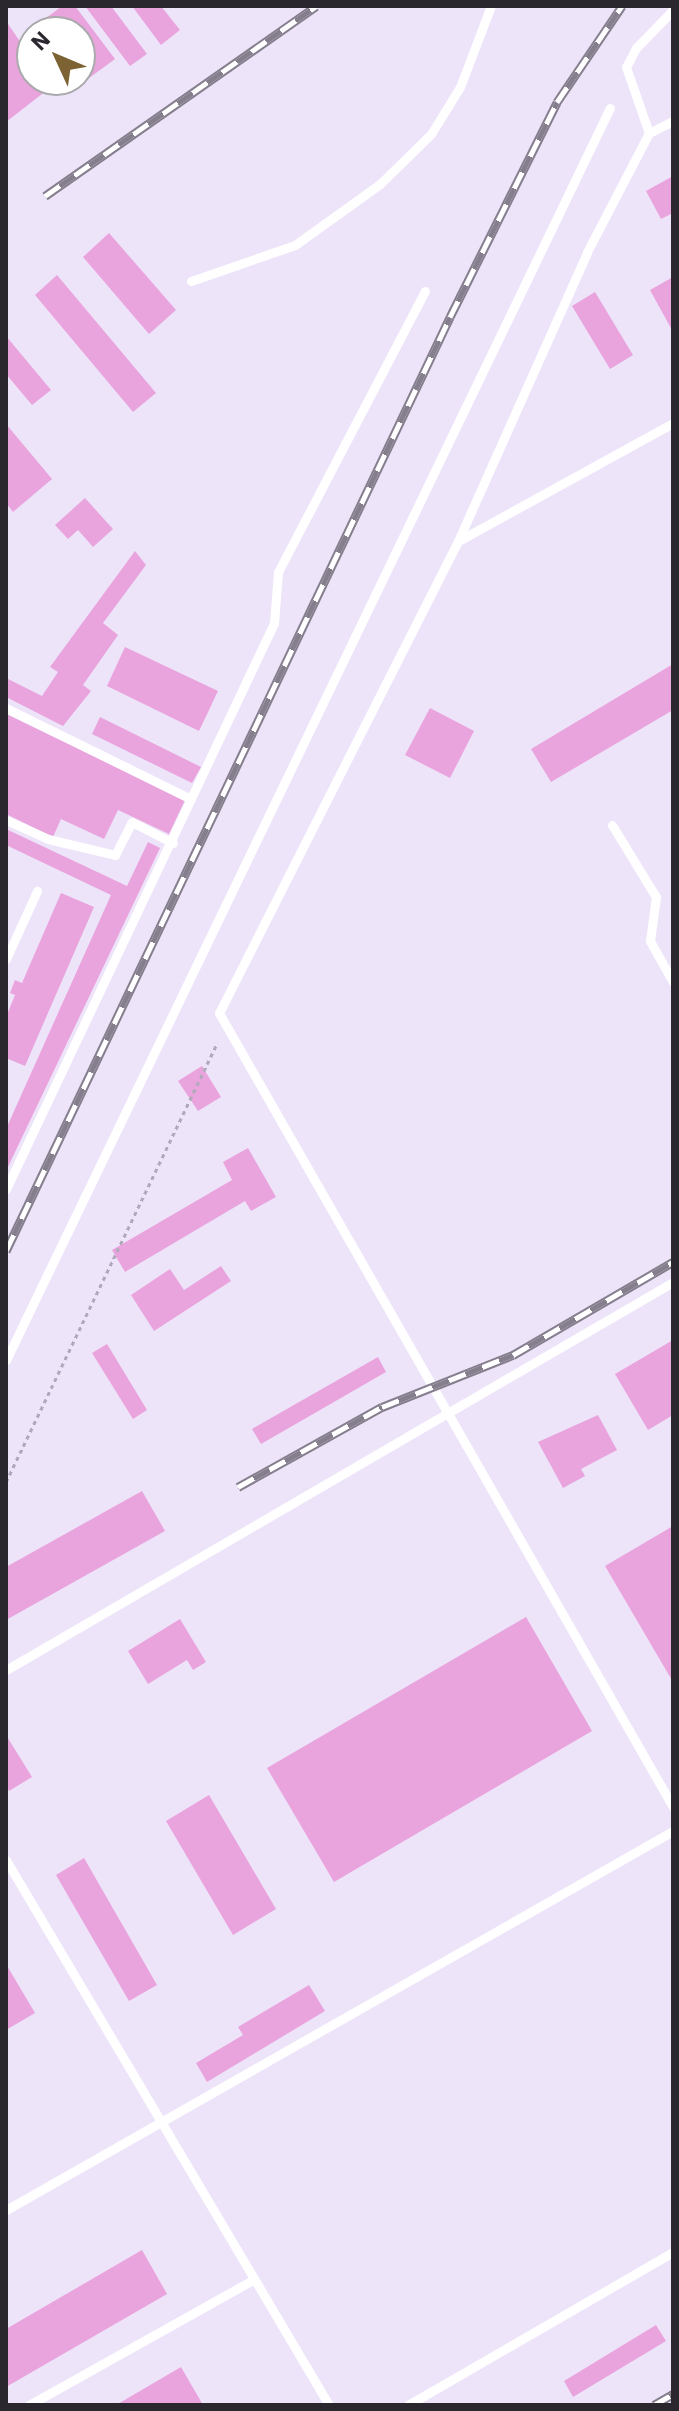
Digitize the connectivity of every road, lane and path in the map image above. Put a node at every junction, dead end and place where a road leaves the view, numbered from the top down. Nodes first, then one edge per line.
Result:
1 (491, 6) edge
2 (673, 10) edge
3 (610, 108) dead end
4 (673, 121) edge
5 (649, 133) junction
6 (191, 281) dead end
7 (425, 291) dead end
8 (673, 423) edge
9 (458, 541) junction
10 (6, 708) edge
11 (191, 799) junction
12 (6, 820) edge
13 (612, 825) dead end
14 (173, 843) junction
15 (37, 891) dead end
16 (10, 940) edge
17 (6, 959) edge
18 (673, 982) edge
19 (219, 1013) junction
20 (6, 1189) edge
21 (673, 1282) edge
22 (6, 1360) edge
23 (447, 1413) junction
24 (6, 1482) edge
25 (6, 1670) edge
26 (673, 1807) edge
27 (673, 1831) edge
28 (6, 1860) edge
29 (161, 2121) junction
30 (6, 2210) edge
31 (673, 2252) edge
32 (254, 2279) junction
33 (29, 2405) edge
34 (329, 2405) edge
35 (408, 2405) edge

1 - 6 lane
2 - 5 lane
3 - 22 lane
4 - 5 lane
5 - 9 lane
7 - 11 lane
8 - 9 lane
9 - 19 lane
10 - 11 lane
11 - 14 lane
12 - 14 lane
13 - 18 lane
14 - 20 lane
15 - 16 lane
16 - 17 lane
19 - 23 lane
19 - 24 path
21 - 23 lane
23 - 25 lane
23 - 26 lane
27 - 29 lane
28 - 29 lane
29 - 30 lane
29 - 32 lane
31 - 35 lane
32 - 33 lane
32 - 34 lane

